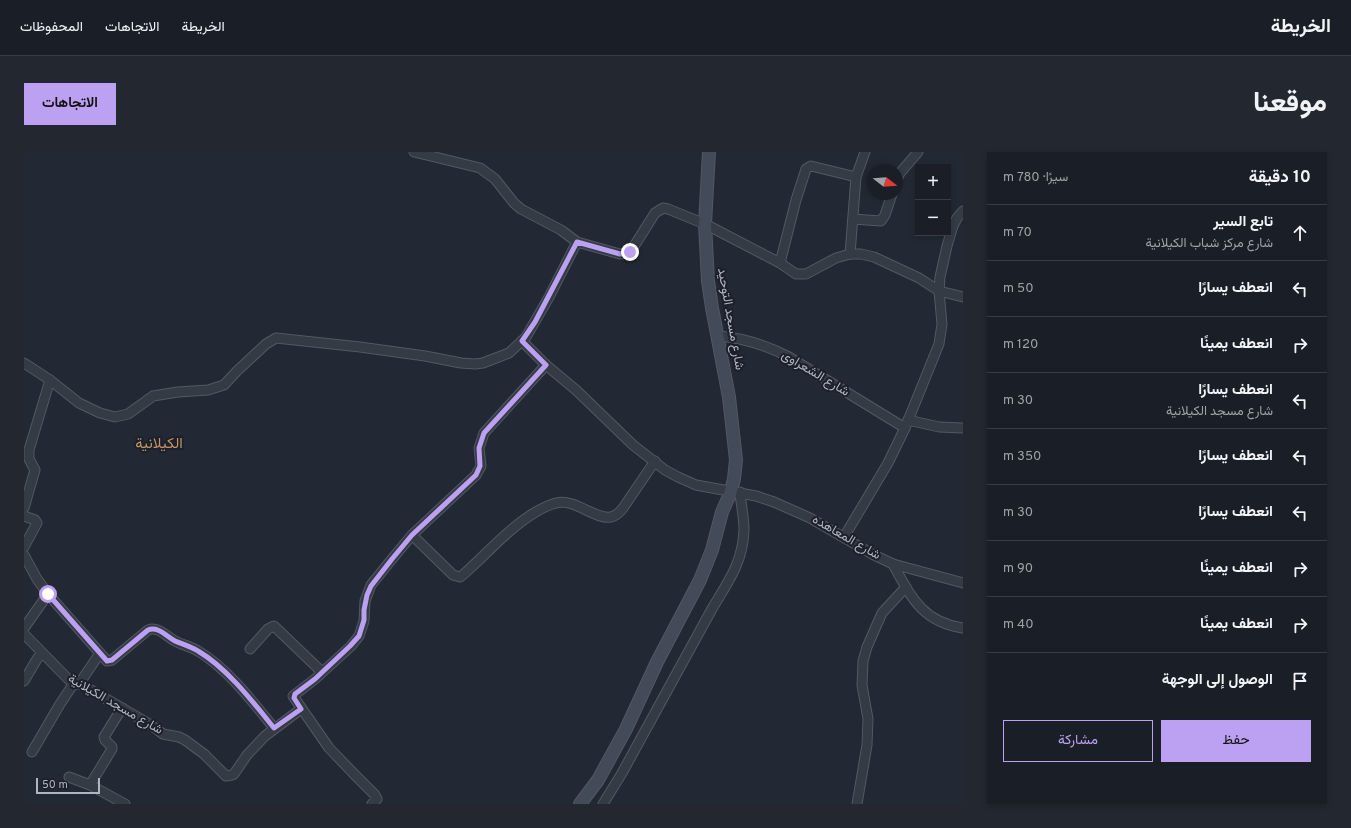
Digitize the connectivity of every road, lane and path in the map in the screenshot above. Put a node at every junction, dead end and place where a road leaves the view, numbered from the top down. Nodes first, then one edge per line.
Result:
1 (414, 152) edge
2 (709, 152) edge
3 (865, 152) edge
4 (918, 152) edge
5 (903, 170) edge
6 (856, 177) junction
7 (890, 200) edge
8 (963, 211) edge
9 (853, 219) junction
10 (705, 224) junction
11 (577, 242) junction
12 (850, 254) junction
13 (780, 263) junction
14 (939, 291) junction
15 (963, 297) edge
16 (718, 336) junction
17 (522, 341) junction
18 (24, 363) edge
19 (546, 365) junction
20 (50, 380) junction
21 (907, 424) junction
22 (963, 428) edge
23 (655, 462) junction
24 (735, 492) junction
25 (24, 508) edge
26 (24, 516) edge
27 (412, 535) junction
28 (844, 537) junction
29 (24, 547) edge
30 (24, 555) edge
31 (893, 564) junction
32 (963, 583) edge
33 (906, 587) junction
34 (48, 594) junction
35 (24, 628) edge
36 (963, 628) edge
37 (24, 634) edge
38 (250, 649) dead end
39 (42, 653) junction
40 (100, 653) junction
41 (322, 672) junction
42 (24, 681) edge
43 (76, 683) junction
44 (122, 708) junction
45 (301, 709) junction
46 (274, 728) junction
47 (32, 752) dead end
48 (69, 778) dead end
49 (90, 784) junction
50 (125, 804) edge
51 (372, 804) edge
52 (580, 804) edge
53 (603, 804) edge
54 (857, 804) edge

1 - 11 street
2 - 10 main road, شارع مسجد التوحيد
3 - 6 street
4 - 5 street
6 - 9 street
6 - 13 street
7 - 9 street
8 - 14 street
9 - 12 street
10 - 11 street
10 - 13 street
10 - 16 main road, شارع مسجد التوحيد
11 - 17 street
12 - 13 street
12 - 14 street
14 - 15 street
14 - 21 street
16 - 21 street, شارع الشعراوى
16 - 24 main road, شارع مسجد التوحيد
17 - 19 street, شارع المعاهده
17 - 20 street
18 - 20 street
19 - 23 street, شارع المعاهده
19 - 27 street
20 - 25 street
21 - 22 street, شارع الشعراوى
21 - 28 street
23 - 24 street, شارع المعاهده
23 - 27 street
24 - 28 street, شارع المعاهده
24 - 52 main road, شارع مسجد التوحيد
24 - 53 street
26 - 29 street
27 - 41 street
28 - 31 street, شارع المعاهده
30 - 34 street
31 - 32 street, شارع المعاهده
31 - 33 street
33 - 36 street
33 - 54 street
34 - 35 street
34 - 40 street
37 - 39 street, شارع مسجد الكيلانية
38 - 41 street
39 - 42 street
39 - 43 street, شارع مسجد الكيلانية
40 - 43 street
40 - 46 street
41 - 45 street
43 - 44 street, شارع مسجد الكيلانية
43 - 47 street
44 - 46 street, شارع مسجد الكيلانية
44 - 49 street
45 - 46 street, شارع مسجد الكيلانية
45 - 51 street
48 - 49 street
49 - 50 street

